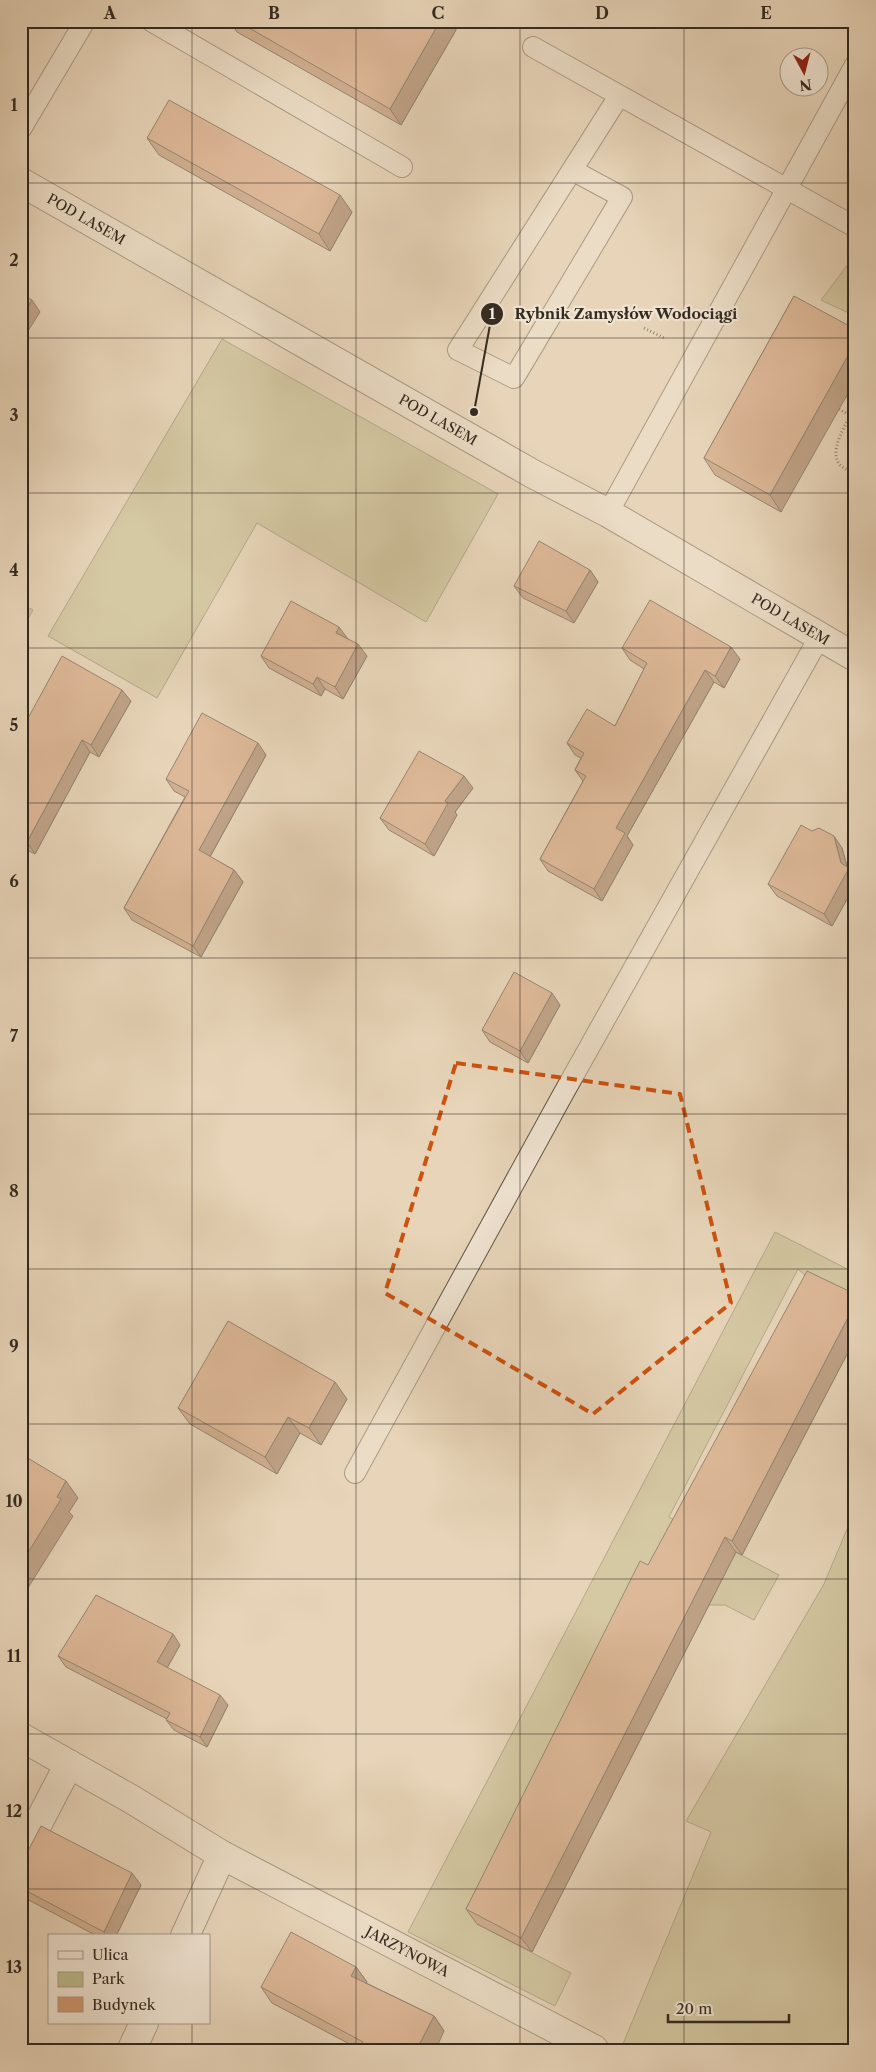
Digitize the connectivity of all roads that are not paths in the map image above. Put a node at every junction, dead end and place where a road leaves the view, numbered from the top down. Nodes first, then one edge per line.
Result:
1 (85, 21) edge
2 (151, 21) edge
3 (533, 47) dead end
4 (855, 65) edge
5 (619, 96) junction
6 (21, 129) edge
7 (402, 167) dead end
8 (572, 170) junction
9 (21, 182) edge
10 (787, 188) junction
11 (855, 227) edge
12 (608, 512) junction
13 (820, 636) junction
14 (853, 653) edge
15 (354, 1473) dead end
16 (21, 1737) edge
17 (69, 1764) junction
18 (222, 1855) junction
19 (21, 1856) edge
20 (185, 1934) edge
21 (144, 2024) edge
22 (594, 2049) dead end
23 (131, 2051) edge

1 - 6 lane
2 - 7 lane
3 - 5 lane
4 - 10 lane
5 - 8 lane
5 - 10 lane
8 - 8 lane
9 - 12 street, POD LASEM
10 - 11 lane
10 - 12 lane
12 - 13 street, POD LASEM
13 - 14 street, POD LASEM
13 - 15 lane
16 - 17 street, JARZYNOWA
17 - 18 street, JARZYNOWA
17 - 19 street
18 - 20 street
18 - 22 street, JARZYNOWA
21 - 23 street

